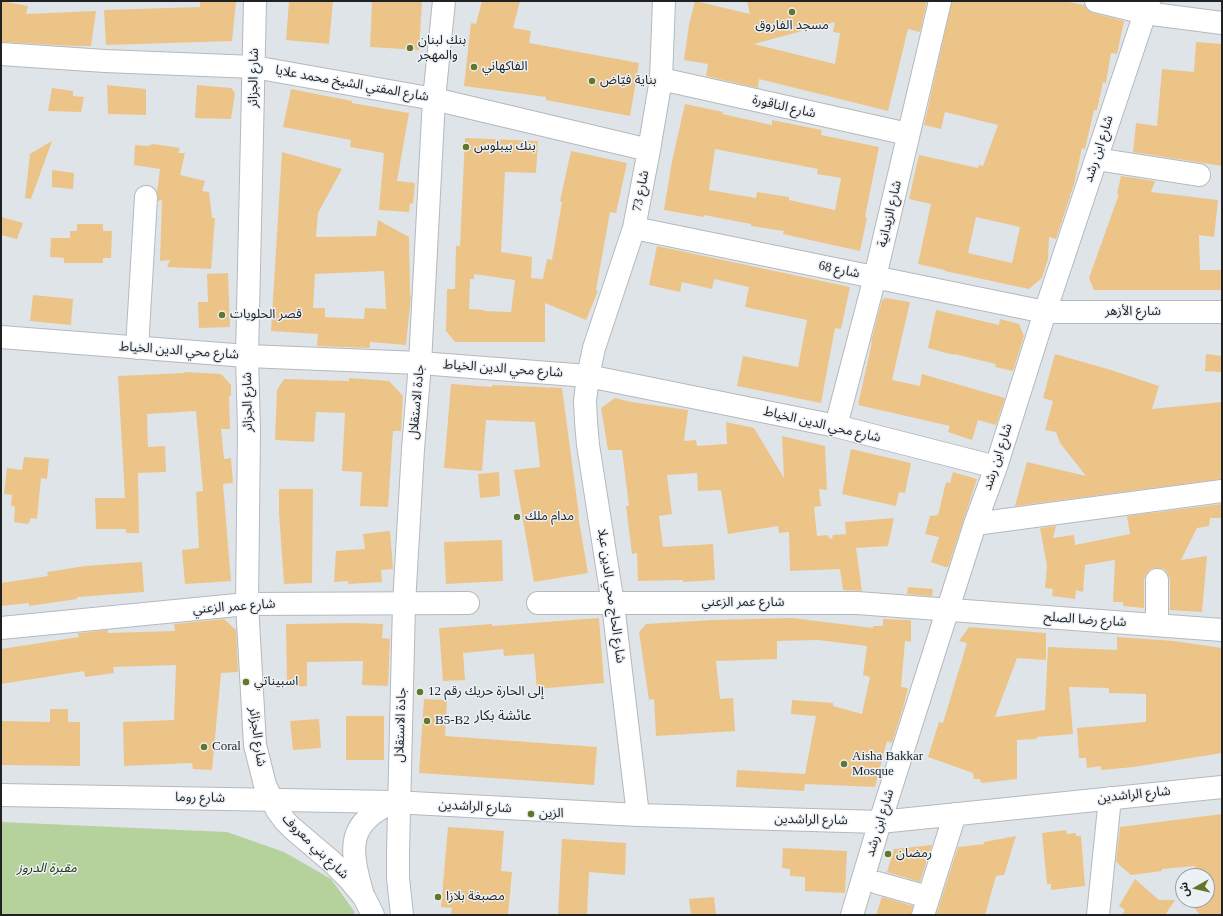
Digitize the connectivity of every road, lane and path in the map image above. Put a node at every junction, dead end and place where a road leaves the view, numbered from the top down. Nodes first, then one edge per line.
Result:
1 (255, 1) edge
2 (444, 1) edge
3 (664, 1) edge
4 (940, 1) edge
5 (1096, 1) edge
6 (1147, 7) edge
7 (1222, 23) edge
8 (1, 54) edge
9 (254, 67) junction
10 (661, 79) junction
11 (434, 98) junction
12 (908, 134) junction
13 (649, 150) junction
14 (1096, 160) junction
15 (1199, 175) dead end
16 (146, 197) dead end
17 (634, 228) junction
18 (875, 277) junction
19 (1045, 312) junction
20 (1222, 312) edge
21 (1, 337) edge
22 (138, 348) junction
23 (247, 356) junction
24 (420, 363) junction
25 (588, 376) junction
26 (836, 426) junction
27 (996, 467) junction
28 (1222, 491) edge
29 (975, 524) junction
30 (1157, 580) dead end
31 (468, 603) dead end
32 (247, 604) junction
33 (404, 604) junction
34 (538, 604) dead end
35 (613, 604) junction
36 (948, 610) junction
37 (1157, 625) junction
38 (1, 628) edge
39 (1222, 630) edge
40 (1222, 786) edge
41 (1, 795) edge
42 (1110, 798) junction
43 (272, 799) junction
44 (396, 803) junction
45 (955, 814) junction
46 (638, 816) junction
47 (880, 822) junction
48 (878, 883) dead end
49 (368, 906) edge
50 (926, 906) edge
51 (402, 915) edge
52 (852, 915) edge
53 (1098, 915) edge

1 - 9 street, شارع الجزائر
2 - 11 street, جادة الاستقلال
3 - 10 street, شارع 73
4 - 12 street, شارع الزيدانية
5 - 6 street
6 - 7 street
6 - 14 street, شارع ابن رشد
8 - 9 street, شارع المفتي الشيخ محمد علايا
9 - 11 street, شارع المفتي الشيخ محمد علايا
9 - 23 street, شارع الجزائر
10 - 12 street, شارع الناقورة
10 - 13 street, شارع 73
11 - 13 street, شارع المفتي الشيخ محمد علايا
11 - 24 street, جادة الاستقلال
12 - 18 street, شارع الزيدانية
13 - 17 street, شارع 73
14 - 15 street
14 - 19 street, شارع ابن رشد
16 - 22 street
17 - 18 street, شارع 68
17 - 25 street, شارع 73
18 - 19 street, شارع 68
18 - 26 street, شارع الزيدانية
19 - 20 street, شارع الأزهر
19 - 27 street, شارع ابن رشد
21 - 22 street, شارع محي الدين الخياط
22 - 23 street, شارع محي الدين الخياط
23 - 24 street, شارع محي الدين الخياط
23 - 32 street, شارع الجزائر
24 - 25 street, شارع محي الدين الخياط
24 - 33 street, جادة الاستقلال
25 - 26 street, شارع محي الدين الخياط
25 - 35 street, شارع الحاج محي الدين عبلا
26 - 27 street, شارع محي الدين الخياط
27 - 29 street, شارع ابن رشد
28 - 29 street
29 - 36 street, شارع ابن رشد
30 - 37 street
31 - 33 street, شارع عمر الزعني
32 - 33 street, شارع عمر الزعني
32 - 38 street, شارع عمر الزعني
32 - 43 street, شارع الجزائر
33 - 44 street, جادة الاستقلال
34 - 35 street, شارع عمر الزعني
35 - 36 street, شارع عمر الزعني
35 - 46 street, شارع الحاج محي الدين عبلا
36 - 37 street, شارع رضا الصلح
36 - 47 street, شارع ابن رشد
37 - 39 street, شارع رضا الصلح
40 - 42 street, شارع الراشدين
41 - 43 street, شارع روما
42 - 45 street, شارع الراشدين
42 - 53 street
43 - 44 street, شارع روما
43 - 49 street, شارع بني معروف
44 - 46 street, شارع الراشدين
44 - 49 street
44 - 51 street
45 - 47 street, شارع الراشدين
45 - 50 street
46 - 47 street, شارع الراشدين
47 - 52 street, شارع ابن رشد
48 - 50 street

